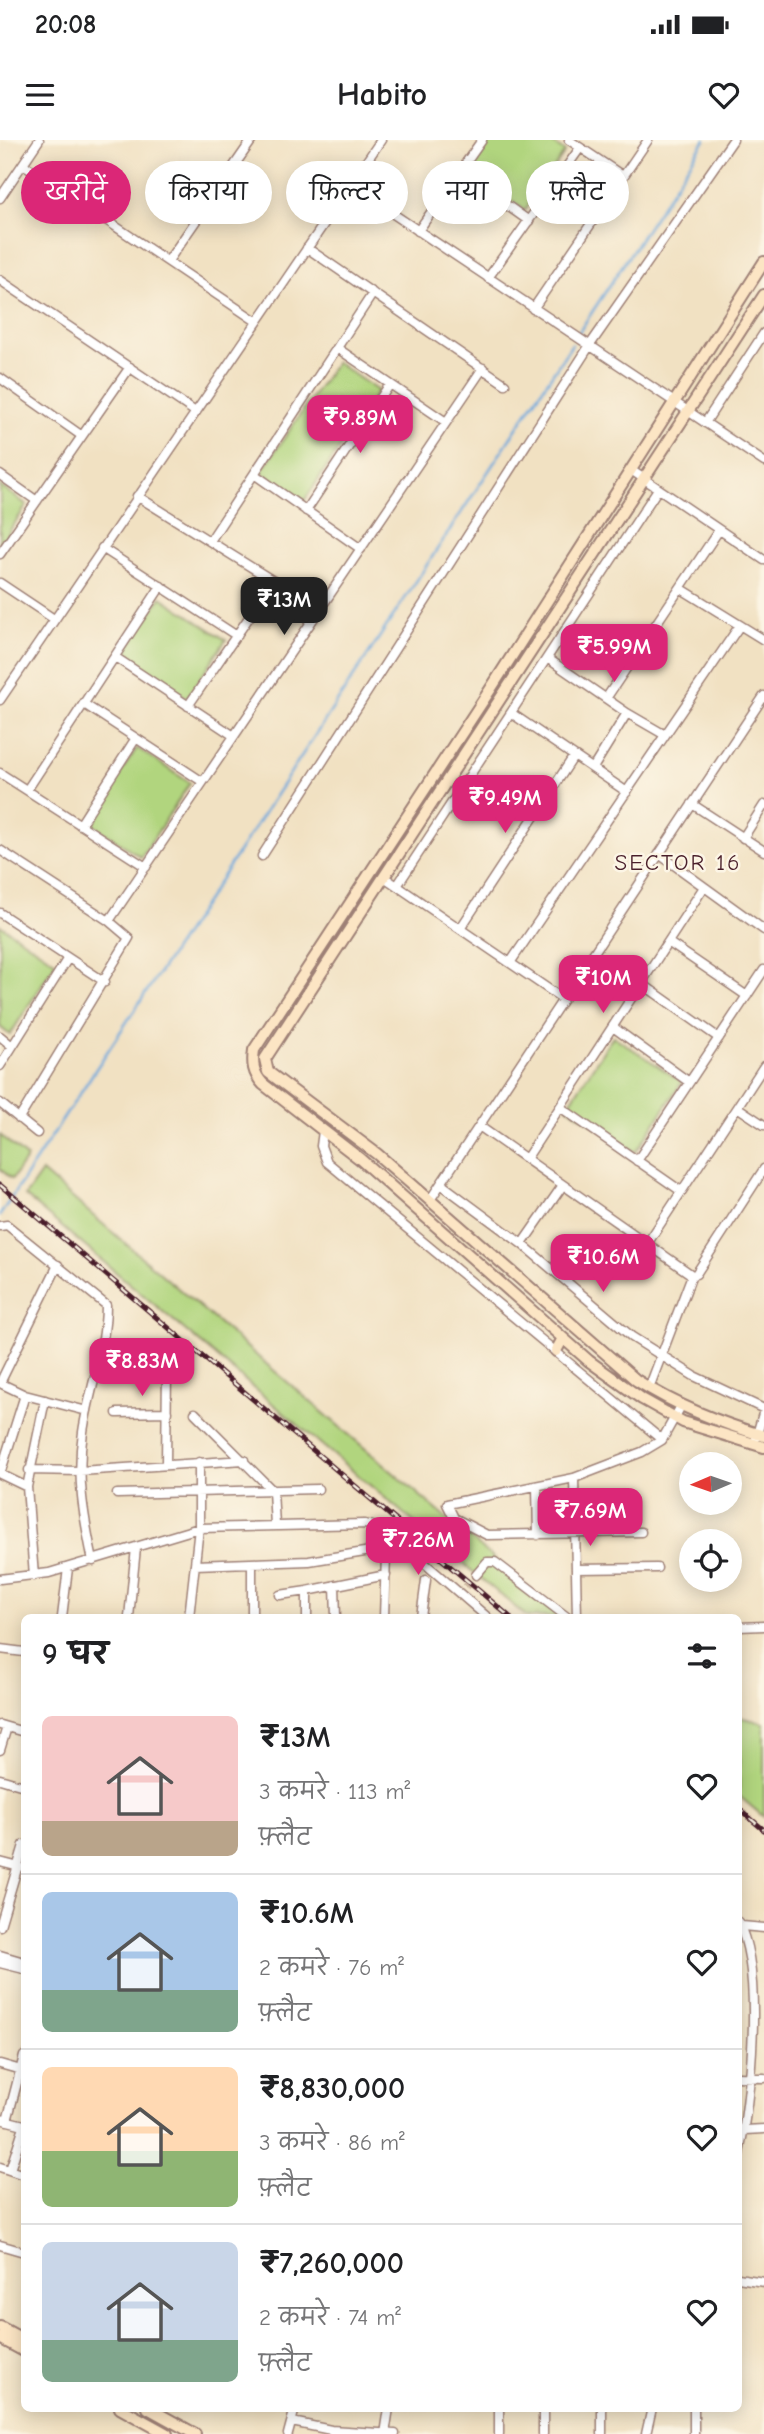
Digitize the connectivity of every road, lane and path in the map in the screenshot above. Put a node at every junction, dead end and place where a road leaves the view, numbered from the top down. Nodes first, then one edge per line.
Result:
1 (39, 140) edge
2 (252, 140) edge
3 (380, 140) edge
4 (482, 140) edge
5 (569, 140) edge
6 (648, 140) edge
7 (733, 140) edge
8 (580, 148) junction
9 (25, 161) edge
10 (366, 161) edge
11 (468, 161) edge
12 (571, 161) edge
13 (600, 161) edge
14 (21, 167) edge
15 (629, 167) edge
16 (0, 198) edge
17 (113, 224) edge
18 (323, 224) edge
19 (408, 224) edge
20 (423, 224) edge
21 (527, 224) edge
22 (591, 224) edge
23 (418, 231) junction
24 (307, 248) junction
25 (168, 261) junction
26 (764, 262) edge
27 (488, 278) junction
28 (0, 280) edge
29 (373, 293) junction
30 (764, 295) edge
31 (533, 309) junction
32 (256, 321) junction
33 (764, 333) edge
34 (590, 345) junction
35 (337, 348) junction
36 (130, 368) junction
37 (483, 368) junction
38 (0, 379) edge
39 (390, 384) junction
40 (505, 384) dead end
41 (674, 402) junction
42 (194, 411) junction
43 (688, 412) junction
44 (446, 422) junction
45 (705, 423) junction
46 (82, 436) junction
47 (764, 462) edge
48 (631, 470) junction
49 (254, 474) junction
50 (0, 475) edge
51 (644, 479) junction
52 (659, 489) junction
53 (137, 496) junction
54 (37, 501) junction
55 (306, 511) junction
56 (719, 530) junction
57 (210, 541) junction
58 (102, 548) junction
59 (361, 548) junction
60 (0, 554) edge
61 (764, 560) edge
62 (274, 581) junction
63 (0, 583) edge
64 (161, 586) junction
65 (680, 588) junction
66 (320, 610) junction
67 (54, 619) junction
68 (740, 625) junction
69 (237, 636) junction
70 (764, 640) edge
71 (115, 657) junction
72 (547, 658) junction
73 (0, 680) edge
74 (9, 686) junction
75 (764, 696) edge
76 (607, 697) junction
77 (0, 700) edge
78 (84, 704) junction
79 (188, 706) junction
80 (511, 713) junction
81 (627, 713) junction
82 (665, 735) junction
83 (234, 736) junction
84 (136, 738) junction
85 (574, 756) junction
86 (593, 768) junction
87 (0, 773) edge
88 (203, 782) junction
89 (27, 790) junction
90 (627, 792) junction
91 (692, 804) junction
92 (764, 805) edge
93 (80, 825) junction
94 (743, 838) junction
95 (0, 850) edge
96 (764, 851) edge
97 (659, 854) junction
98 (262, 856) dead end
99 (146, 867) junction
100 (384, 877) junction
101 (397, 886) junction
102 (704, 887) junction
103 (0, 913) edge
104 (109, 921) junction
105 (460, 929) junction
106 (764, 930) edge
107 (668, 942) junction
108 (68, 958) junction
109 (510, 963) junction
110 (764, 970) edge
111 (105, 982) junction
112 (641, 983) junction
113 (747, 996) junction
114 (563, 999) junction
115 (613, 1027) junction
116 (0, 1036) edge
117 (719, 1038) junction
118 (12, 1046) junction
119 (0, 1066) edge
120 (265, 1066) junction
121 (764, 1066) edge
122 (253, 1069) junction
123 (761, 1078) edge
124 (690, 1082) junction
125 (0, 1102) edge
126 (560, 1107) junction
127 (737, 1107) junction
128 (19, 1119) junction
129 (764, 1125) edge
130 (479, 1126) junction
131 (323, 1131) junction
132 (37, 1133) dead end
133 (526, 1159) junction
134 (637, 1161) junction
135 (764, 1169) edge
136 (441, 1184) junction
137 (563, 1185) junction
138 (681, 1191) junction
139 (430, 1200) junction
140 (0, 1226) edge
141 (522, 1244) junction
142 (647, 1244) junction
143 (58, 1265) junction
144 (692, 1275) junction
145 (563, 1338) junction
146 (100, 1350) junction
147 (556, 1351) junction
148 (663, 1357) junction
149 (0, 1383) edge
150 (649, 1388) junction
151 (25, 1395) junction
152 (45, 1400) junction
153 (681, 1406) junction
154 (764, 1409) edge
155 (87, 1411) junction
156 (167, 1412) junction
157 (117, 1413) dead end
158 (195, 1413) dead end
159 (676, 1417) junction
160 (662, 1440) junction
161 (760, 1440) edge
162 (244, 1460) junction
163 (198, 1462) junction
164 (166, 1464) junction
165 (29, 1470) junction
166 (80, 1471) junction
167 (575, 1478) junction
168 (537, 1486) junction
169 (27, 1487) junction
170 (318, 1489) dead end
171 (273, 1491) junction
172 (198, 1493) junction
173 (117, 1494) dead end
174 (275, 1525) junction
175 (199, 1528) junction
176 (642, 1532) dead end
177 (576, 1533) junction
178 (538, 1535) junction
179 (136, 1548) junction
180 (93, 1561) junction
181 (253, 1563) junction
182 (195, 1565) junction
183 (68, 1568) junction
184 (657, 1568) dead end
185 (576, 1569) junction
186 (386, 1575) junction
187 (34, 1576) junction
188 (476, 1576) tunnel mouth
189 (0, 1579) edge
190 (426, 1580) dead end
191 (335, 1586) junction
192 (307, 1591) junction
193 (280, 1595) dead end
194 (62, 1614) edge
195 (129, 1614) edge
196 (189, 1614) edge
197 (252, 1614) edge
198 (307, 1614) edge
199 (336, 1614) edge
200 (384, 1614) edge
201 (421, 1614) edge
202 (484, 1614) edge
203 (563, 1614) edge
204 (578, 1614) edge
205 (764, 1626) edge
206 (742, 1628) edge
207 (0, 1649) edge
208 (21, 1652) edge
209 (4, 1726) edge
210 (21, 1731) edge
211 (0, 1750) edge
212 (0, 1779) edge
213 (21, 1785) edge
214 (21, 1860) edge
215 (0, 1863) edge
216 (19, 1867) junction
217 (742, 1924) edge
218 (0, 1926) edge
219 (742, 1927) edge
220 (764, 1928) edge
221 (0, 1955) edge
222 (21, 1961) edge
223 (0, 1963) edge
224 (21, 1968) edge
225 (0, 2064) edge
226 (21, 2070) joint
227 (742, 2077) edge
228 (753, 2078) junction
229 (764, 2078) edge
230 (4, 2120) edge
231 (21, 2125) edge
232 (764, 2129) edge
233 (21, 2132) edge
234 (742, 2136) edge
235 (3, 2169) edge
236 (21, 2174) edge
237 (0, 2245) edge
238 (21, 2251) edge
239 (742, 2278) edge
240 (764, 2281) edge
241 (0, 2327) edge
242 (0, 2338) edge
243 (21, 2338) edge
244 (21, 2349) edge
245 (128, 2412) edge
246 (155, 2412) edge
247 (294, 2412) edge
248 (388, 2412) edge
249 (499, 2412) edge
250 (543, 2412) edge
251 (602, 2412) edge
252 (651, 2412) edge
253 (694, 2412) edge
254 (170, 2420) junction
255 (292, 2422) junction
256 (164, 2433) edge
257 (195, 2434) edge
258 (288, 2434) edge
259 (385, 2434) edge
260 (395, 2434) edge
261 (499, 2434) edge
262 (543, 2434) edge
263 (602, 2434) edge
264 (646, 2434) edge
265 (694, 2434) edge

1 - 9 street
2 - 25 street
3 - 10 street
4 - 11 street
5 - 8 street
6 - 15 street
7 - 34 street
8 - 12 street
8 - 13 street
14 - 16 street
17 - 25 street
18 - 24 street
19 - 23 street
20 - 23 street
21 - 27 street
22 - 31 street
23 - 27 street
24 - 29 street
24 - 32 street
25 - 32 street
26 - 41 street
27 - 31 street
28 - 36 street
29 - 35 street
29 - 37 street
30 - 43 street
31 - 34 street
32 - 42 street
33 - 45 street
34 - 41 street
34 - 98 street
35 - 39 street
35 - 49 street
36 - 42 street
36 - 46 street
37 - 40 street
37 - 44 street
38 - 46 street
39 - 44 street
39 - 55 street
41 - 43 street
41 - 48 street
42 - 53 street
43 - 45 street
43 - 51 street
44 - 59 street
45 - 47 street
46 - 54 street
48 - 51 street
48 - 122 street
49 - 55 street
49 - 57 street
50 - 54 street
51 - 52 street
51 - 100 street
52 - 56 street
52 - 72 street
53 - 57 street
53 - 58 street
54 - 60 street
55 - 59 street
56 - 61 street
56 - 65 street
57 - 62 street
58 - 64 street
58 - 67 street
59 - 66 street
62 - 66 street
62 - 69 street
63 - 67 street
64 - 69 street
64 - 71 street
65 - 68 street
65 - 76 street
66 - 83 street
67 - 74 street
68 - 70 street
68 - 82 street
69 - 79 street
71 - 78 street
71 - 79 street
72 - 76 street
72 - 80 street
73 - 74 street
74 - 77 street
75 - 91 street
76 - 81 street
78 - 84 street
78 - 89 street
79 - 83 street
80 - 85 street
80 - 101 street
81 - 82 street
81 - 86 street
82 - 90 street
83 - 88 street
84 - 88 street
84 - 93 street
85 - 86 street
85 - 105 street
86 - 90 street
87 - 89 street
88 - 99 street
89 - 93 street
90 - 109 street
91 - 94 street
91 - 97 street
92 - 94 street
93 - 99 street
94 - 96 street
95 - 104 street
97 - 102 street
97 - 114 street
99 - 104 street
100 - 101 street
100 - 120 street
101 - 105 street
102 - 106 street
102 - 107 street
103 - 108 street
104 - 111 street
105 - 109 street
107 - 112 street
107 - 113 street
108 - 111 street
108 - 118 street
109 - 114 street
110 - 113 street
111 - 128 street
112 - 115 street
112 - 117 street
113 - 117 street
114 - 130 street
115 - 124 street
115 - 126 street
116 - 118 street
117 - 124 street
118 - 119 street
120 - 122 street
120 - 139 street
121 - 123 street
122 - 131 street
123 - 127 street
124 - 134 street
125 - 128 street
126 - 133 street
126 - 134 street
127 - 129 street
127 - 138 street
128 - 132 street
130 - 133 street
130 - 136 street
131 - 145 street
131 - 147 street
133 - 137 street
134 - 138 street
135 - 144 street
136 - 139 street
136 - 141 street
137 - 141 street
137 - 142 street
138 - 142 street
139 - 150 street
140 - 143 street
141 - 148 street
142 - 144 street
143 - 146 street
143 - 149 street
144 - 148 street
145 - 147 street
145 - 159 street
146 - 155 street
146 - 156 street
147 - 160 street
148 - 150 street
148 - 154 street
149 - 151 street
150 - 153 street
151 - 152 street
151 - 169 street
152 - 155 street
152 - 165 street
153 - 159 street
153 - 161 street
154 - 161 street
155 - 166 street
156 - 157 street
156 - 164 street
158 - 162 street
159 - 160 street
159 - 161 street
160 - 167 street
162 - 163 street
162 - 171 street
163 - 164 street
163 - 172 street
164 - 166 street
165 - 166 street
165 - 169 street
166 - 180 street
167 - 168 street
167 - 177 street
168 - 178 street
168 - 178 street
169 - 187 street
170 - 171 street
171 - 172 street
171 - 174 street
172 - 173 street
172 - 175 street
174 - 175 street
174 - 202 street
175 - 179 street
175 - 182 street
176 - 177 street
177 - 178 street
177 - 185 street
179 - 180 street
179 - 195 street
180 - 183 street
181 - 182 street
181 - 186 street
181 - 197 street
182 - 196 street
183 - 187 street
183 - 194 street
184 - 185 street
185 - 204 street
186 - 191 street
186 - 200 street
187 - 189 street
188 - 203 street
190 - 201 street
191 - 192 street
191 - 199 street
192 - 193 street
192 - 198 street
205 - 206 street
207 - 208 street
209 - 210 street
209 - 211 street
212 - 213 street
214 - 216 street
215 - 216 street
216 - 218 street
217 - 220 street
219 - 228 street
221 - 222 street
223 - 224 street
225 - 226 street
226 - 230 street
227 - 228 street
228 - 229 street
228 - 234 street
230 - 231 street
232 - 234 street
233 - 235 street
235 - 236 street
237 - 238 street
239 - 240 street
241 - 243 street
242 - 244 street
245 - 256 street
246 - 254 street
247 - 255 street
248 - 259 street
249 - 261 street
250 - 262 street
251 - 263 street
252 - 264 street
253 - 265 street
254 - 256 street
254 - 257 street
255 - 258 street
255 - 259 street
259 - 260 street

